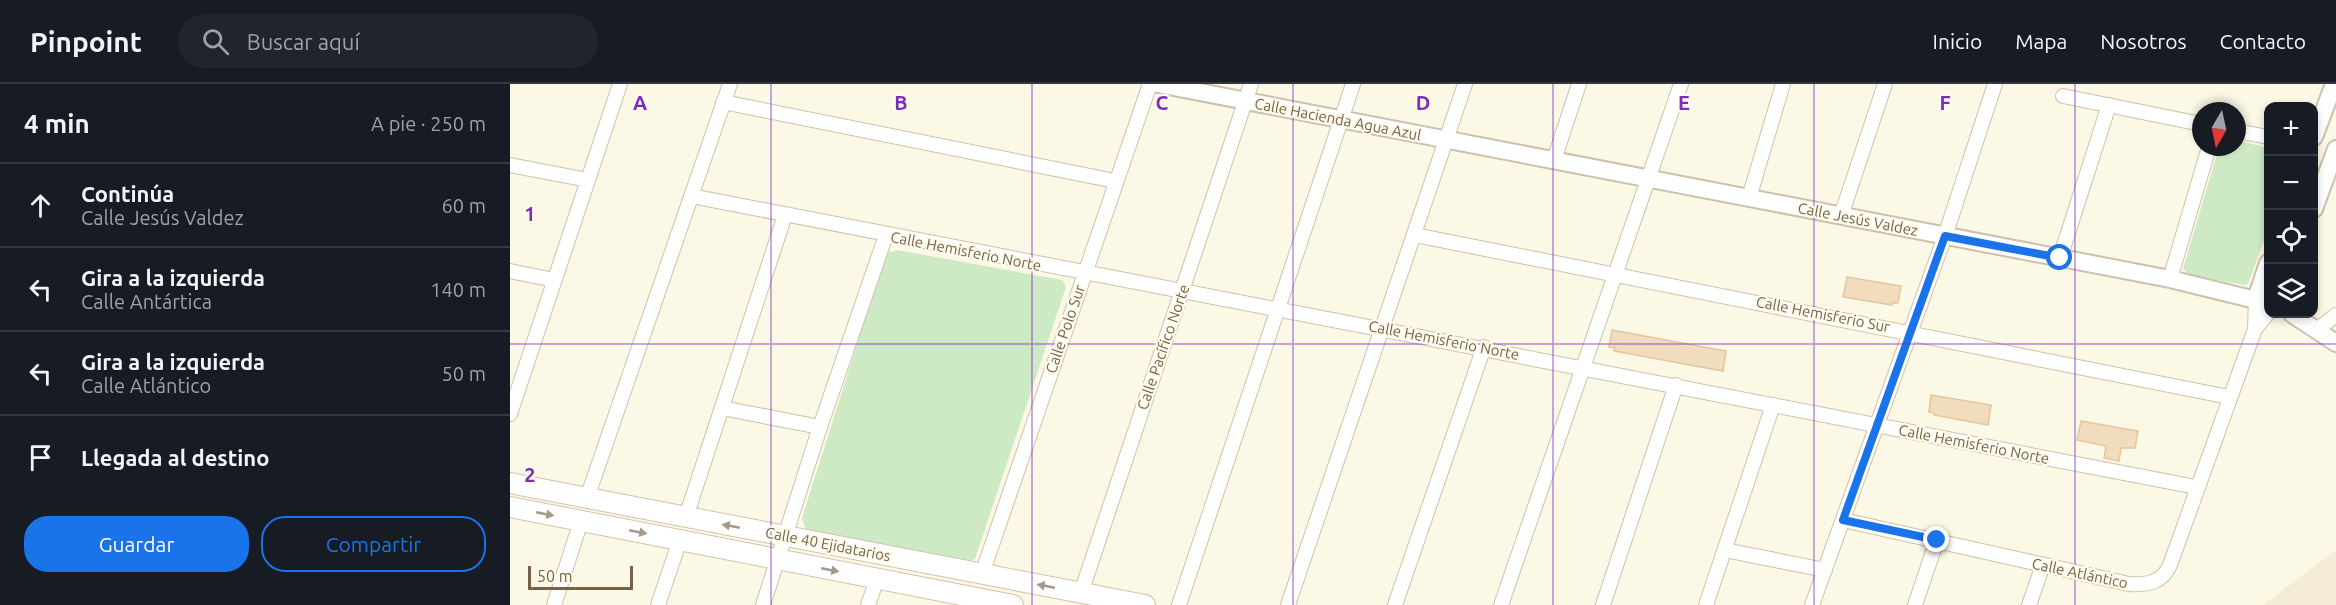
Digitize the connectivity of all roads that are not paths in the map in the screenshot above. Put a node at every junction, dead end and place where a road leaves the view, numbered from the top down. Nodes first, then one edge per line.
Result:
1 (620, 84) edge
2 (730, 84) edge
3 (1150, 84) edge
4 (1158, 84) edge
5 (1251, 84) edge
6 (1353, 84) edge
7 (1465, 84) edge
8 (1578, 84) edge
9 (1681, 84) edge
10 (1783, 84) edge
11 (1885, 84) edge
12 (1995, 84) edge
13 (2334, 84) edge
14 (2062, 96) dead end
15 (1246, 101) junction
16 (723, 102) junction
17 (2109, 105) junction
18 (1342, 119) junction
19 (2192, 122) edge
20 (2318, 124) edge
21 (2246, 133) edge
22 (2264, 136) edge
23 (1447, 140) junction
24 (2336, 149) edge
25 (2206, 156) edge
26 (1554, 160) junction
27 (510, 165) edge
28 (1649, 179) junction
29 (588, 180) junction
30 (1115, 181) junction
31 (691, 196) junction
32 (2318, 196) edge
33 (1749, 198) junction
34 (786, 215) junction
35 (1840, 216) junction
36 (886, 235) junction
37 (1415, 235) junction
38 (1945, 236) junction
39 (2060, 258) junction
40 (2268, 264) edge
41 (510, 271) edge
42 (1615, 273) junction
43 (1084, 274) junction
44 (2170, 279) junction
45 (554, 280) junction
46 (1182, 291) junction
47 (2262, 301) edge
48 (1276, 308) junction
49 (2336, 315) edge
50 (2264, 318) edge
51 (2299, 318) edge
52 (1384, 328) junction
53 (2255, 329) junction
54 (2318, 329) junction
55 (1910, 332) junction
56 (2336, 343) edge
57 (1484, 347) junction
58 (1583, 367) junction
59 (516, 377) edge
60 (1676, 385) junction
61 (2229, 397) junction
62 (1773, 405) junction
63 (722, 408) junction
64 (510, 414) edge
65 (1875, 425) junction
66 (820, 427) junction
67 (510, 483) edge
68 (2196, 487) junction
69 (587, 498) junction
70 (510, 507) edge
71 (686, 517) junction
72 (1843, 520) junction
73 (581, 521) junction
74 (785, 536) junction
75 (680, 540) junction
76 (1937, 540) junction
77 (1725, 550) junction
78 (778, 560) junction
79 (2043, 565) junction
80 (1825, 570) junction
81 (982, 574) junction
82 (877, 579) junction
83 (1081, 593) junction
84 (975, 601) edge
85 (554, 605) edge
86 (658, 605) edge
87 (764, 605) edge
88 (868, 605) edge
89 (1013, 605) edge
90 (1145, 605) edge
91 (1179, 605) edge
92 (1288, 605) edge
93 (1395, 605) edge
94 (1501, 605) edge
95 (1604, 605) edge
96 (1706, 605) edge
97 (1812, 605) edge
98 (1916, 605) edge
99 (2029, 605) edge

1 - 29 street
2 - 16 street
3 - 30 street, Calle Polo Sur
4 - 15 street, Calle Hacienda Agua Azul
5 - 15 street, Calle Pacífico Norte
6 - 18 street
7 - 23 street
8 - 26 street
9 - 28 street
10 - 33 street
11 - 35 street
12 - 38 street
13 - 20 street
14 - 17 street
15 - 18 street, Calle Hacienda Agua Azul
15 - 46 street, Calle Pacífico Norte
16 - 30 street
16 - 31 street
17 - 19 street
17 - 39 street
18 - 23 street, Calle Hacienda Agua Azul
18 - 48 street
21 - 22 street
23 - 26 street, Calle Jesús Valdez
23 - 37 street
24 - 32 street
25 - 44 street
26 - 28 street, Calle Jesús Valdez
27 - 29 street
28 - 33 street, Calle Jesús Valdez
28 - 42 street
29 - 45 street
30 - 43 street, Calle Polo Sur
31 - 34 street, Calle Hemisferio Norte
31 - 69 street
33 - 35 street, Calle Jesús Valdez
34 - 36 street, Calle Hemisferio Norte
34 - 63 street
35 - 38 street, Calle Jesús Valdez
36 - 43 street, Calle Hemisferio Norte
36 - 66 street
37 - 42 street, Calle Hemisferio Sur
37 - 52 street
38 - 39 street, Calle Jesús Valdez
38 - 55 street
39 - 44 street, Calle Jesús Valdez
40 - 47 street
41 - 45 street
42 - 55 street, Calle Hemisferio Sur
42 - 58 street
43 - 46 street, Calle Hemisferio Norte
43 - 81 street, Calle Polo Sur
44 - 47 street, Calle Jesús Valdez
45 - 59 street
46 - 48 street, Calle Hemisferio Norte
46 - 83 street, Calle Pacífico Norte
47 - 53 street, Calle Atlántico
48 - 52 street, Calle Hemisferio Norte
48 - 91 street
49 - 54 street
50 - 53 street, Calle Atlántico
51 - 54 street
52 - 57 street, Calle Hemisferio Norte
52 - 92 street
53 - 61 street, Calle Atlántico
54 - 56 street
55 - 61 street, Calle Hemisferio Sur
55 - 65 street
57 - 58 street, Calle Hemisferio Norte
57 - 93 street
58 - 60 street, Calle Hemisferio Norte
58 - 94 street
59 - 64 street
60 - 62 street, Calle Hemisferio Norte
60 - 95 street
61 - 68 street, Calle Atlántico
62 - 65 street, Calle Hemisferio Norte
62 - 77 street
63 - 66 street
63 - 71 street
65 - 68 street, Calle Hemisferio Norte
65 - 72 street
66 - 74 street
67 - 69 main road, Calle 40 Ejidatarios
68 - 79 street, Calle Atlántico
69 - 71 main road, Calle 40 Ejidatarios
70 -> 73 main road, Calle 40 Ejidatarios
74 -> 71 main road, Calle 40 Ejidatarios
72 - 76 street, Calle Atlántico
72 - 80 street
73 -> 75 main road, Calle 40 Ejidatarios
73 - 85 street
74 - 78 street
74 - 81 main road, Calle 40 Ejidatarios
75 - 78 main road, Calle 40 Ejidatarios
75 - 86 street
76 - 79 street, Calle Atlántico
76 - 98 street
77 - 80 street
77 - 96 street
78 -> 82 main road, Calle 40 Ejidatarios
78 - 87 street
79 - 99 street
80 - 97 street
83 -> 81 main road, Calle 40 Ejidatarios
82 - 84 main road, Calle 40 Ejidatarios
82 - 88 street
83 - 90 main road, Calle 40 Ejidatarios
84 - 89 main road, Calle 40 Ejidatarios

